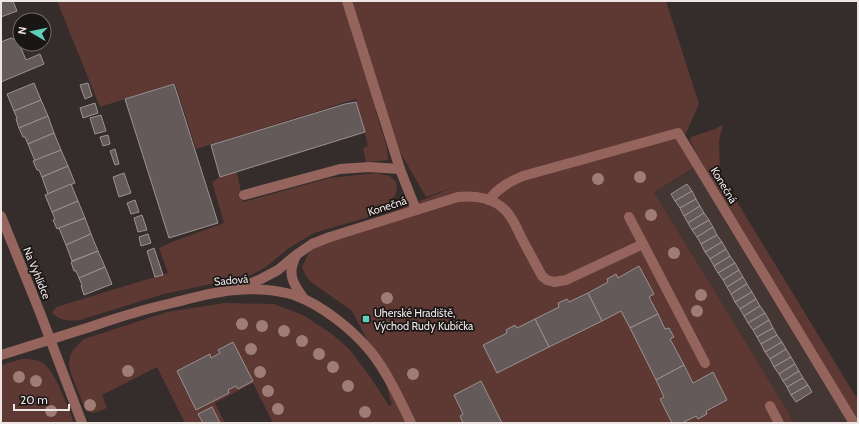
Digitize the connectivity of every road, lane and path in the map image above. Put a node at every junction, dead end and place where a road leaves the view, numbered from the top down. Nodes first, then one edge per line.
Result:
1 (347, 1) edge
2 (400, 169) junction
3 (244, 194) dead end
4 (489, 200) junction
5 (416, 210) junction
6 (1, 216) edge
7 (629, 217) dead end
8 (643, 244) junction
9 (296, 255) junction
10 (237, 290) junction
11 (304, 299) junction
12 (50, 340) junction
13 (1, 355) edge
14 (704, 363) dead end
15 (770, 406) dead end
16 (82, 423) edge
17 (411, 423) edge
18 (779, 423) edge
19 (854, 423) edge

1 - 2 street
2 - 3 street
2 - 5 street
4 - 5 street, Konečná
4 - 8 street, Konečná
4 - 19 street, Konečná
5 - 9 street, Konečná
6 - 12 street, Na Vyhlídce
7 - 8 street
8 - 14 street
9 - 10 street, Konečná
9 - 11 street
10 - 11 street, Sadová
10 - 12 street, Sadová
11 - 17 street, Sadová
12 - 13 street, Sadová
12 - 16 street, Na Vyhlídce
15 - 18 street

